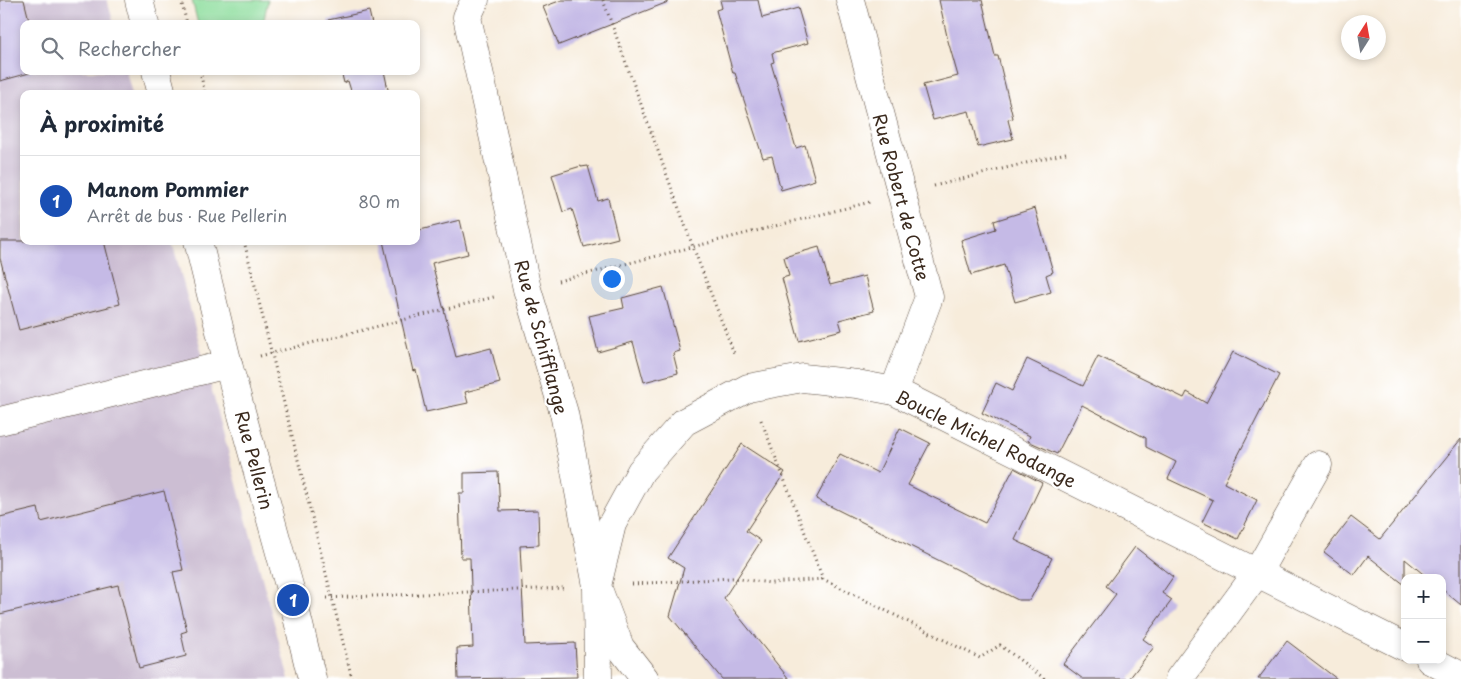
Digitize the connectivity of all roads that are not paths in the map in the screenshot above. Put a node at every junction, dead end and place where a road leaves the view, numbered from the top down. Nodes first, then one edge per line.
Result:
1 (139, 0) edge
2 (475, 0) edge
3 (850, 0) edge
4 (144, 20) edge
5 (157, 75) edge
6 (161, 90) edge
7 (199, 245) edge
8 (228, 364) junction
9 (894, 391) junction
10 (0, 421) edge
11 (1318, 465) dead end
12 (1257, 573) junction
13 (597, 586) junction
14 (1401, 646) edge
15 (1438, 664) edge
16 (1461, 676) edge
17 (312, 679) edge
18 (598, 679) edge
19 (645, 679) edge
20 (1179, 679) edge

1 - 4 street
2 - 13 street, Rue de Schifflange
3 - 9 street, Rue Robert de Cotte
5 - 6 street
7 - 8 street, Rue Pellerin
8 - 10 street
8 - 17 street, Rue Pellerin
9 - 12 street, Boucle Michel Rodange
9 - 13 street, Boucle Michel Rodange
11 - 12 street
12 - 14 street, Boucle Michel Rodange
12 - 20 street
13 - 18 street, Rue de Schifflange
13 - 19 street
15 - 16 street

